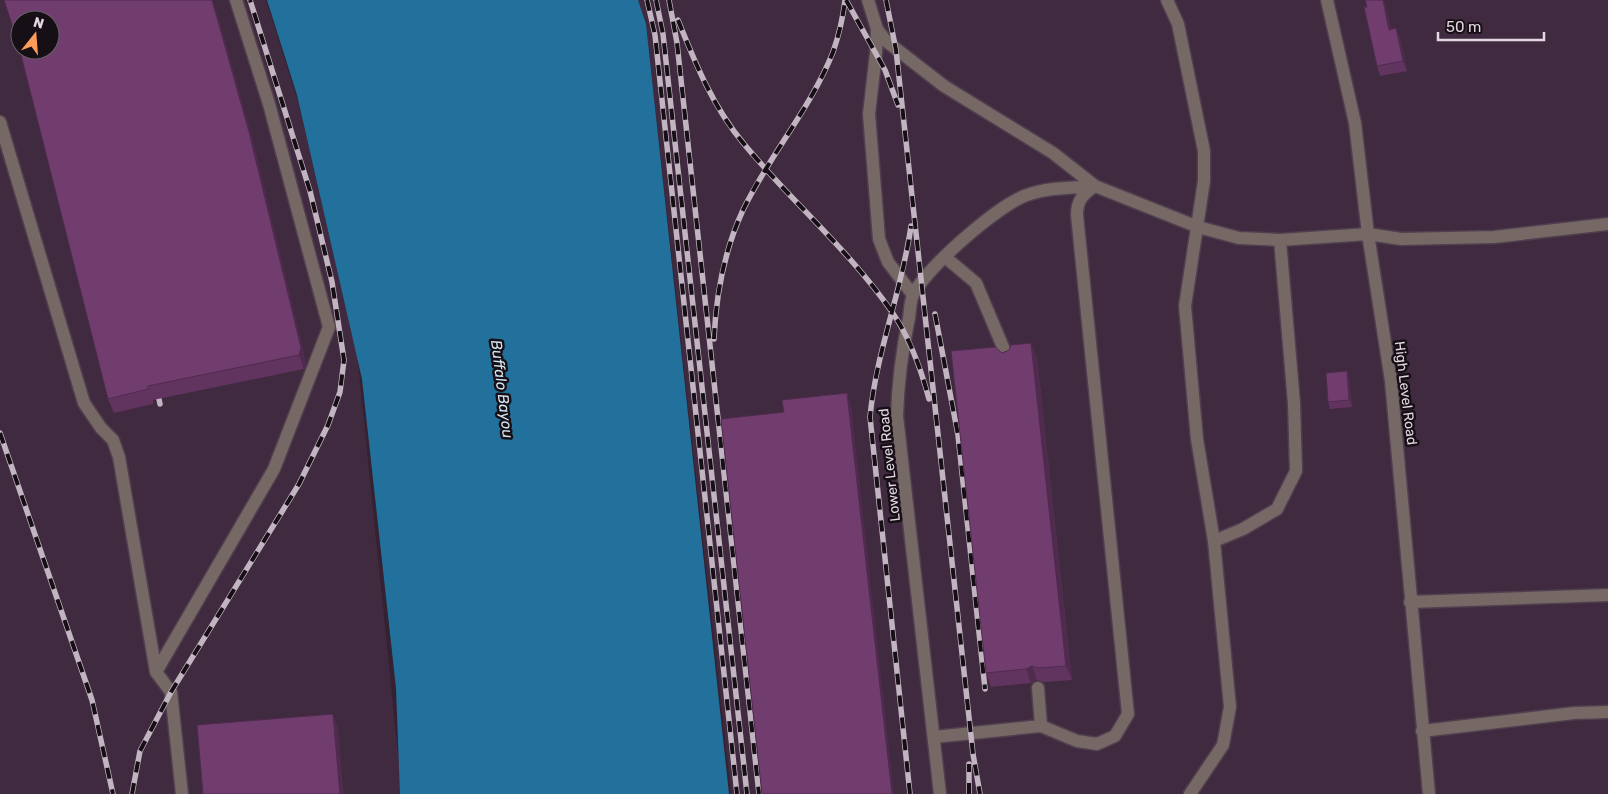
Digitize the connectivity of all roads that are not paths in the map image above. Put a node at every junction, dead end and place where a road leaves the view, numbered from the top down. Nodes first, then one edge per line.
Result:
1 (236, 0) edge
2 (868, 0) edge
3 (1167, 0) edge
4 (1327, 0) edge
5 (877, 28) junction
6 (0, 122) edge
7 (1095, 186) junction
8 (1608, 224) edge
9 (1198, 227) junction
10 (1368, 234) junction
11 (1280, 240) junction
12 (945, 257) junction
13 (913, 295) junction
14 (1008, 359) edge
15 (1214, 541) junction
16 (1608, 596) edge
17 (1410, 602) junction
18 (156, 672) junction
19 (1038, 688) dead end
20 (1608, 712) edge
21 (1041, 726) junction
22 (1422, 731) junction
23 (934, 737) junction
24 (182, 794) edge
25 (940, 794) edge
26 (1190, 794) edge
27 (1430, 794) edge

1 - 18 lane
2 - 5 lane
3 - 9 lane
4 - 10 lane, High Level Road
5 - 7 lane
5 - 13 lane
6 - 18 lane
7 - 9 lane
7 - 12 lane
7 - 21 lane
8 - 10 lane
9 - 11 lane
9 - 15 lane
10 - 11 lane
10 - 17 lane, High Level Road
11 - 15 lane
12 - 13 lane
12 - 14 lane
13 - 23 lane, Lower Level Road
15 - 26 lane
16 - 17 lane
17 - 22 lane, High Level Road
18 - 24 lane
19 - 21 lane
20 - 22 lane
21 - 23 lane
22 - 27 lane, High Level Road
23 - 25 lane, Lower Level Road

